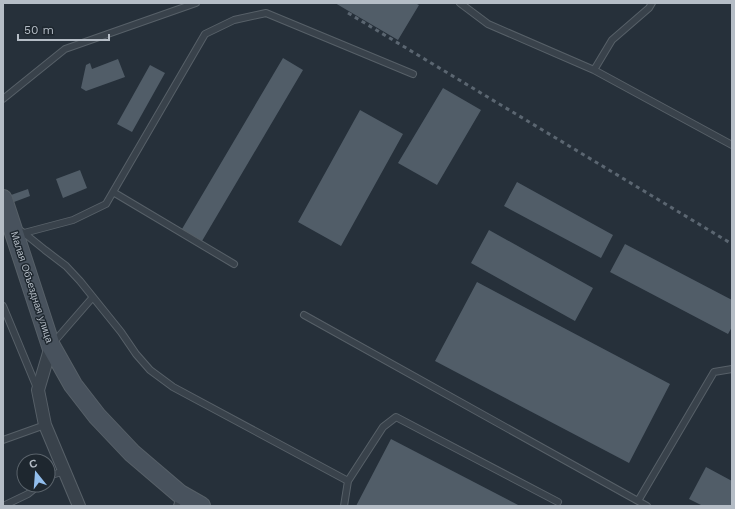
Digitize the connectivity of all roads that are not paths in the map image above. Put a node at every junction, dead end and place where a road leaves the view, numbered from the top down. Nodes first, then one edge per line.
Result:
1 (196, 3) edge
2 (460, 3) edge
3 (652, 3) edge
4 (594, 70) junction
5 (413, 74) dead end
6 (3, 99) edge
7 (732, 145) edge
8 (113, 192) junction
9 (3, 199) edge
10 (13, 229) edge
11 (234, 264) dead end
12 (93, 297) junction
13 (3, 306) edge
14 (304, 315) dead end
15 (51, 346) junction
16 (732, 369) edge
17 (38, 390) junction
18 (45, 425) junction
19 (3, 440) edge
20 (65, 471) junction
21 (56, 474) edge
22 (348, 481) junction
23 (29, 493) edge
24 (178, 500) edge
25 (638, 501) junction
26 (558, 502) dead end
27 (3, 506) edge
28 (79, 506) edge
29 (201, 506) edge
30 (344, 506) edge
31 (647, 506) edge

1 - 6 lane
2 - 4 lane
3 - 4 lane
4 - 7 lane
5 - 8 lane
8 - 10 lane
8 - 11 lane
9 - 10 street, Малая Объездная улица
10 - 12 lane
10 - 15 street, Малая Объездная улица
12 - 15 lane
12 - 22 lane
13 - 17 lane
14 - 25 lane
15 - 17 street
15 - 24 street, Малая Объездная улица
16 - 25 lane
17 - 18 street
18 - 19 lane
18 - 20 street
20 - 21 lane
20 - 28 street
22 - 26 lane
22 - 30 lane
23 - 27 lane
24 - 29 street, Малая Объездная улица
25 - 31 lane

